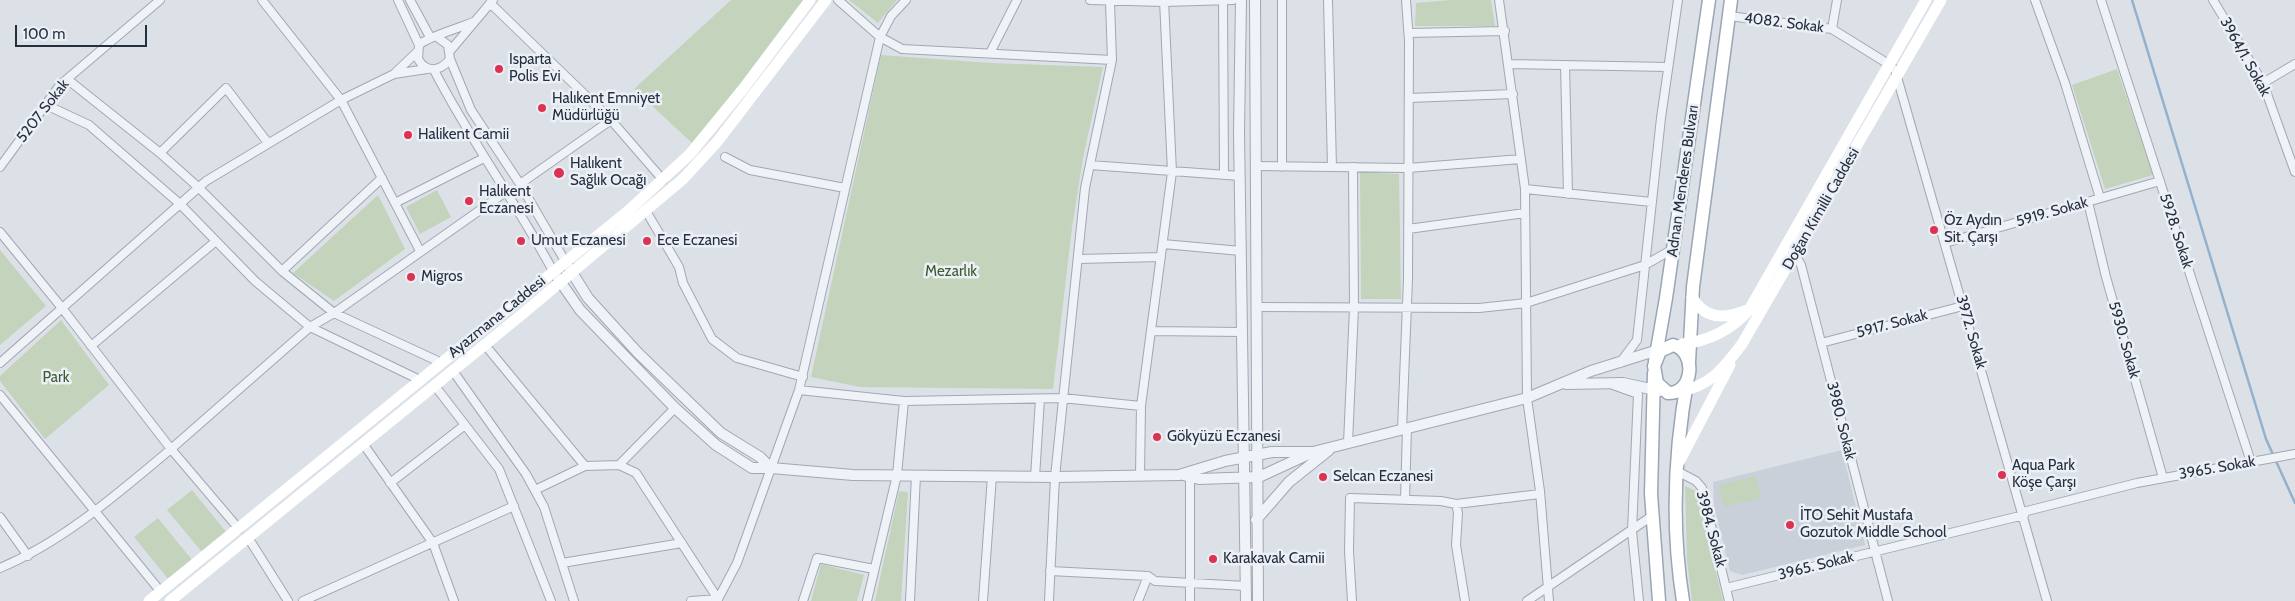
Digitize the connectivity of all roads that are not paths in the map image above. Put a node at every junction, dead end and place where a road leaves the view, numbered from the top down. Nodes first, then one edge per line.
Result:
1 (160, 0) edge
2 (262, 0) edge
3 (398, 0) edge
4 (826, 0) edge
5 (838, 0) edge
6 (906, 0) edge
7 (1017, 0) edge
8 (1090, 0) edge
9 (1233, 0) edge
10 (1241, 0) edge
11 (1255, 0) edge
12 (1282, 0) edge
13 (1328, 0) edge
14 (1406, 0) edge
15 (1499, 0) edge
16 (1678, 0) edge
17 (1709, 0) edge
18 (1731, 0) edge
19 (1837, 0) edge
20 (1926, 0) edge
21 (1941, 0) edge
22 (2035, 0) edge
23 (2101, 0) edge
24 (2213, 0) edge
25 (1164, 1) edge
26 (1223, 1) edge
27 (413, 2) edge
28 (492, 2) edge
29 (1110, 2) junction
30 (808, 3) edge
31 (815, 14) junction
32 (1729, 16) junction
33 (473, 22) junction
34 (1832, 29) junction
35 (1505, 31) junction
36 (1408, 32) junction
37 (434, 37) junction
38 (880, 37) junction
39 (418, 48) junction
40 (990, 53) junction
41 (450, 55) junction
42 (1112, 60) junction
43 (1509, 64) junction
44 (2295, 64) edge
45 (1565, 65) junction
46 (1890, 65) junction
47 (1668, 67) junction
48 (431, 69) junction
49 (394, 74) junction
50 (1897, 77) junction
51 (67, 79) junction
52 (2263, 83) junction
53 (1513, 94) junction
54 (1409, 98) junction
55 (341, 100) junction
56 (46, 105) junction
57 (611, 120) junction
58 (268, 143) junction
59 (160, 153) junction
60 (725, 157) dead end
61 (484, 158) junction
62 (1521, 160) junction
63 (1090, 165) junction
64 (1256, 166) junction
65 (0, 167) edge
66 (1282, 167) junction
67 (1332, 167) junction
68 (1353, 167) junction
69 (1408, 168) junction
70 (1172, 172) junction
71 (2295, 172) edge
72 (1224, 175) junction
73 (1240, 176) junction
74 (382, 178) junction
75 (663, 180) junction
76 (2160, 181) junction
77 (520, 184) junction
78 (198, 187) junction
79 (845, 188) junction
80 (1524, 189) junction
81 (507, 191) junction
82 (1568, 194) junction
83 (2100, 198) junction
84 (1652, 202) junction
85 (2088, 202) junction
86 (395, 203) junction
87 (180, 204) junction
88 (646, 211) junction
89 (1525, 213) junction
90 (1408, 229) junction
91 (0, 232) edge
92 (216, 241) junction
93 (1945, 243) junction
94 (1162, 244) junction
95 (1673, 248) junction
96 (1791, 249) junction
97 (420, 251) junction
98 (1241, 251) junction
99 (1161, 257) junction
100 (1078, 259) junction
101 (565, 261) junction
102 (1645, 265) junction
103 (282, 271) junction
104 (553, 271) junction
105 (572, 273) junction
106 (560, 284) junction
107 (1692, 297) junction
108 (1526, 303) junction
109 (1963, 306) junction
110 (62, 308) junction
111 (1257, 308) junction
112 (1354, 308) junction
113 (1407, 308) junction
114 (1749, 310) junction
115 (334, 313) junction
116 (310, 326) junction
117 (1151, 331) junction
118 (1241, 332) junction
119 (1689, 343) junction
120 (1821, 343) junction
121 (1742, 344) junction
122 (486, 345) junction
123 (92, 346) junction
124 (1661, 355) junction
125 (442, 362) junction
126 (1689, 362) junction
127 (0, 363) edge
128 (1620, 363) junction
129 (453, 371) junction
130 (802, 377) junction
131 (420, 380) junction
132 (1562, 383) junction
133 (1606, 383) junction
134 (435, 386) junction
135 (1654, 388) junction
136 (799, 390) junction
137 (1676, 392) junction
138 (0, 395) edge
139 (1062, 398) junction
140 (1527, 398) junction
141 (1040, 399) junction
142 (904, 401) junction
143 (1141, 406) junction
144 (675, 408) junction
145 (465, 425) junction
146 (1405, 429) junction
147 (1348, 443) junction
148 (364, 444) junction
149 (1332, 447) junction
150 (170, 449) junction
151 (1312, 452) junction
152 (1257, 454) junction
153 (2295, 454) edge
154 (1243, 458) junction
155 (2250, 462) junction
156 (619, 465) junction
157 (585, 466) junction
158 (771, 468) junction
159 (1675, 470) junction
160 (1179, 474) junction
161 (897, 475) junction
162 (916, 475) junction
163 (1140, 475) junction
164 (992, 476) junction
165 (1035, 477) junction
166 (1055, 477) junction
167 (1190, 477) junction
168 (1259, 477) junction
169 (2163, 478) junction
170 (1244, 479) junction
171 (390, 483) junction
172 (535, 490) junction
173 (1540, 494) junction
174 (1405, 500) junction
175 (1456, 504) junction
176 (514, 506) junction
177 (96, 511) junction
178 (2023, 514) junction
179 (1652, 516) junction
180 (0, 517) edge
181 (1256, 520) junction
182 (239, 529) junction
183 (1632, 530) junction
184 (249, 539) junction
185 (433, 543) junction
186 (682, 543) junction
187 (1875, 552) junction
188 (28, 556) junction
189 (562, 563) junction
190 (0, 568) edge
191 (874, 568) junction
192 (1050, 571) junction
193 (1148, 576) junction
194 (1189, 583) junction
195 (1246, 586) junction
196 (1547, 588) junction
197 (1726, 588) junction
198 (161, 592) junction
199 (719, 600) edge
200 (149, 601) edge
201 (170, 601) edge
202 (288, 601) edge
203 (303, 601) edge
204 (454, 601) edge
205 (550, 601) edge
206 (574, 601) edge
207 (691, 601) edge
208 (803, 601) edge
209 (867, 601) edge
210 (910, 601) edge
211 (983, 601) edge
212 (1049, 601) edge
213 (1138, 601) edge
214 (1190, 601) edge
215 (1246, 601) edge
216 (1258, 601) edge
217 (1352, 601) edge
218 (1464, 601) edge
219 (1527, 601) edge
220 (1549, 601) edge
221 (1639, 601) edge
222 (1659, 601) edge
223 (1683, 601) edge
224 (1729, 601) edge
225 (1888, 601) edge
226 (2048, 601) edge

1 - 51 street, 5207 Sokak
2 - 55 street
3 - 39 street
4 - 31 main road, Ayazmana Caddesi
5 - 38 street
6 - 38 street
7 - 40 street
8 - 29 street
9 - 26 street
10 - 73 street
11 - 64 street
12 - 66 street
13 - 67 street
14 - 36 street
15 - 35 street
16 - 47 street
17 - 95 main road, Adnan Menderes Bulvarı
18 - 32 main road, Adnan Menderes Bulvarı
19 - 34 street
20 - 46 main road, Doğan Kimilli Caddesi
21 - 50 main road, Doğan Kimilli Caddesi
22 - 83 street
23 - 76 street, 5928. Sokak
24 - 52 street, 3964/1. Sokak
25 - 26 street
25 - 29 street
25 - 70 street
26 - 72 street
27 - 37 street
28 - 33 street
28 - 57 street
29 - 42 street
30 - 31 main road
30 - 75 main road, Ayazmana Caddesi
31 - 88 main road, Ayazmana Caddesi
32 - 34 street, 4082. Sokak
32 - 107 main road, Adnan Menderes Bulvarı
33 - 37 street
33 - 41 street
34 - 46 street, 4082. Sokak
35 - 36 street
35 - 43 street
36 - 54 street
37 - 39 street
37 - 41 street
38 - 40 street
38 - 79 street
39 - 48 street
39 - 49 street
40 - 42 street
41 - 48 street
41 - 77 street
42 - 63 street
43 - 45 street
43 - 53 street
44 - 52 street
45 - 47 street
45 - 82 street
46 - 50 street, 3972. Sokak
46 - 96 main road, Doğan Kimilli Caddesi
47 - 84 street
48 - 49 street
48 - 61 street
49 - 55 street
50 - 93 street, 3972. Sokak
50 - 96 main road, Doğan Kimilli Caddesi
51 - 56 street, 5207 Sokak
51 - 59 street
52 - 71 street, 3964/1. Sokak
53 - 54 street
53 - 62 street
54 - 69 street
55 - 58 street
55 - 74 street
56 - 65 street, 5207 Sokak
56 - 87 street
57 - 75 street
57 - 77 street
58 - 59 street
58 - 78 street
59 - 78 street
60 - 79 street
61 - 81 street
61 - 86 street
62 - 69 street
62 - 80 street
63 - 70 street
63 - 100 street
64 - 66 street
64 - 111 street
66 - 67 street
67 - 68 street
68 - 69 street
68 - 112 street
69 - 90 street
70 - 72 street
70 - 94 street
72 - 73 street
73 - 98 street
74 - 86 street
74 - 103 street
75 - 101 main road, Ayazmana Caddesi
76 - 83 street, 5919. Sokak
76 - 155 street, 5928. Sokak
77 - 101 street
78 - 87 street
78 - 103 street
79 - 130 street
80 - 82 street
80 - 89 street
81 - 97 street
81 - 104 street
82 - 84 street
83 - 85 street, 5919. Sokak
84 - 102 street
85 - 93 street, 5919. Sokak
85 - 169 street, 5930. Sokak
86 - 97 street
87 - 92 street
87 - 110 street
88 - 105 main road, Ayazmana Caddesi
88 - 130 street
89 - 90 street
89 - 108 street
90 - 113 street
91 - 110 street
92 - 116 street
92 - 123 street
93 - 109 street, 3972. Sokak
94 - 98 street
94 - 99 street
95 - 102 street
95 - 124 main road, Adnan Menderes Bulvarı
96 - 114 main road, Doğan Kimilli Caddesi
96 - 120 street, 3980. Sokak
96 - 121 main road, Doğan Kimilli Caddesi
97 - 115 street
98 - 118 street
99 - 100 street
99 - 117 street
100 - 139 street
101 - 104 main road, Ayazmana Caddesi
101 - 105 street
102 - 108 street
102 - 128 street
103 - 115 street
104 - 106 street
104 - 125 main road, Ayazmana Caddesi
105 - 106 main road, Ayazmana Caddesi
105 - 158 street
106 - 122 main road, Ayazmana Caddesi
106 - 144 street
107 - 114 main road
107 - 119 main road, Adnan Menderes Bulvarı
108 - 113 street
108 - 140 street
109 - 120 street, 5917. Sokak
109 - 178 street, 3972. Sokak
110 - 123 street
110 - 127 street
111 - 112 street
111 - 152 street
112 - 113 street
112 - 147 street
113 - 146 street
114 - 119 main road, Doğan Kimilli Caddesi
115 - 116 street
115 - 125 street
116 - 131 street
116 - 150 street
117 - 118 street
117 - 143 street
118 - 154 street
119 - 124 main road, Doğan Kimilli Caddesi
119 - 126 main road, Adnan Menderes Bulvarı
120 - 187 street, 3980. Sokak
121 - 137 main road, Doğan Kimilli Caddesi
121 - 159 main road
122 - 129 main road, Ayazmana Caddesi
122 - 157 street
123 - 150 street
124 - 126 main road
124 - 128 street
124 - 135 main road, Adnan Menderes Bulvarı
124 - 137 main road
125 - 131 main road, Ayazmana Caddesi
126 - 137 main road
128 - 132 street
129 - 134 main road, Ayazmana Caddesi
129 - 172 street
130 - 136 street
131 - 182 main road, Ayazmana Caddesi
132 - 133 street
132 - 140 street
133 - 135 street
133 - 183 street
134 - 145 street
134 - 148 main road, Ayazmana Caddesi
135 - 137 street
135 - 179 main road, Adnan Menderes Bulvarı
136 - 142 street
136 - 158 street
137 - 159 main road
138 - 177 street
139 - 141 street
139 - 143 street
139 - 166 street
140 - 146 street
140 - 173 street
141 - 142 street
141 - 165 street
142 - 161 street
143 - 163 street
144 - 156 street
144 - 158 street
145 - 171 street
145 - 176 street
146 - 147 street
146 - 174 street
147 - 149 street
148 - 171 street
148 - 184 main road, Ayazmana Caddesi
149 - 151 street
149 - 181 street
150 - 177 street
150 - 182 street
151 - 152 street
151 - 168 street
152 - 154 street
152 - 168 street
153 - 155 street, 3965. Sokak
154 - 160 street
154 - 170 street
155 - 169 street, 3965. Sokak
156 - 157 street
156 - 186 street
157 - 172 street
158 - 161 street
158 - 199 street
159 - 197 street, 3984. Sokak
159 - 223 main road
160 - 163 street
160 - 167 street
161 - 162 street
161 - 191 street
162 - 164 street
162 - 210 street
163 - 166 street
164 - 165 street
164 - 211 street
165 - 166 street
166 - 192 street
167 - 170 street
167 - 194 street
168 - 170 street
168 - 181 street
169 - 178 street, 3965. Sokak
170 - 195 street
171 - 185 street
172 - 189 street
173 - 175 street
173 - 196 street
174 - 175 street
174 - 217 street
175 - 218 street
176 - 185 street
176 - 205 street
177 - 188 street
177 - 198 street
178 - 187 street, 3965. Sokak
178 - 226 street, 3972. Sokak
179 - 183 street
179 - 222 main road, Adnan Menderes Bulvarı
180 - 188 street
181 - 216 street
182 - 198 main road, Ayazmana Caddesi
183 - 196 street
183 - 221 street
184 - 201 main road, Ayazmana Caddesi
184 - 202 street
185 - 203 street
185 - 204 street
186 - 189 street
186 - 199 street
187 - 197 street, 3965. Sokak
187 - 225 street, 3980. Sokak
188 - 190 street
189 - 206 street
191 - 208 street
191 - 209 street
192 - 193 street
192 - 212 street
193 - 194 street
193 - 213 street
194 - 195 street
194 - 214 street
195 - 215 street
196 - 219 street
196 - 220 street
197 - 224 street, 3984. Sokak
198 - 200 main road, Ayazmana Caddesi
199 - 207 street

